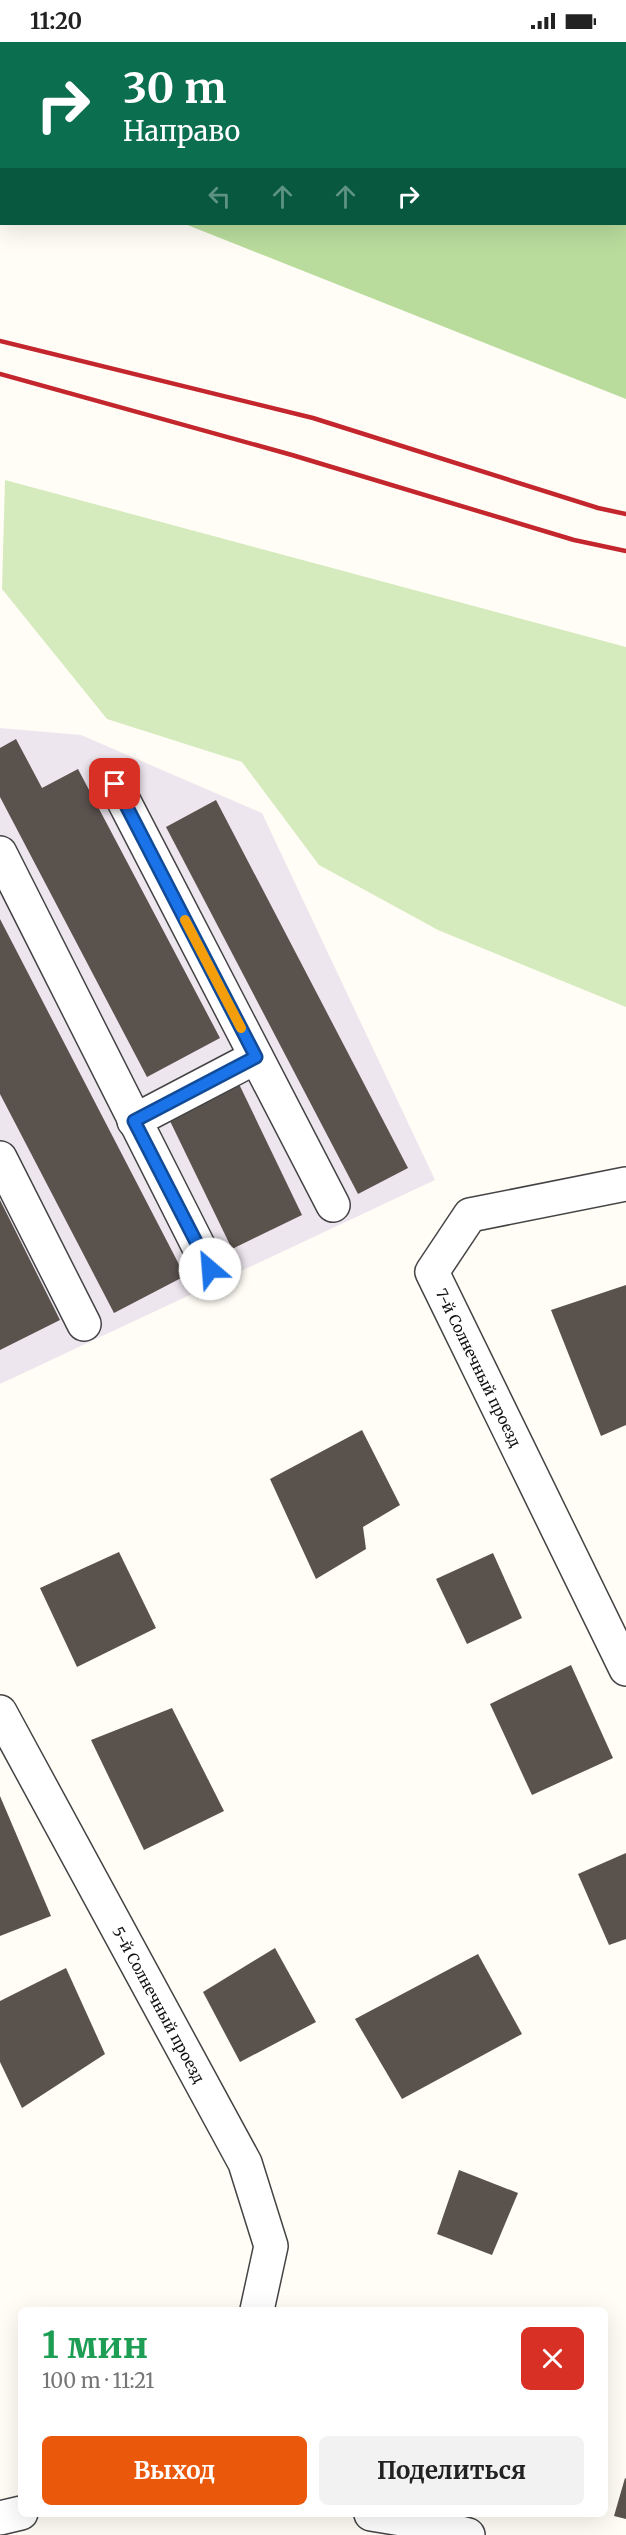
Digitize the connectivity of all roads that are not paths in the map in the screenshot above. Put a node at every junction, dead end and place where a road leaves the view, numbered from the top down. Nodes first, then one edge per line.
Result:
1 (115, 784) dead end
2 (0, 853) edge
3 (256, 1057) junction
4 (134, 1121) junction
5 (0, 1158) edge
6 (626, 1184) edge
7 (333, 1205) dead end
8 (210, 1269) dead end
9 (84, 1324) dead end
10 (626, 1669) edge
11 (0, 1712) edge
12 (258, 2307) edge
13 (18, 2514) edge
14 (0, 2517) edge
15 (389, 2517) edge
16 (468, 2535) edge

1 - 3 street
2 - 4 street
3 - 4 street
3 - 7 street
4 - 8 street
5 - 9 street
6 - 10 street, 7-й Солнечный проезд
11 - 12 street, 5-й Солнечный проезд
13 - 14 street
15 - 16 street

